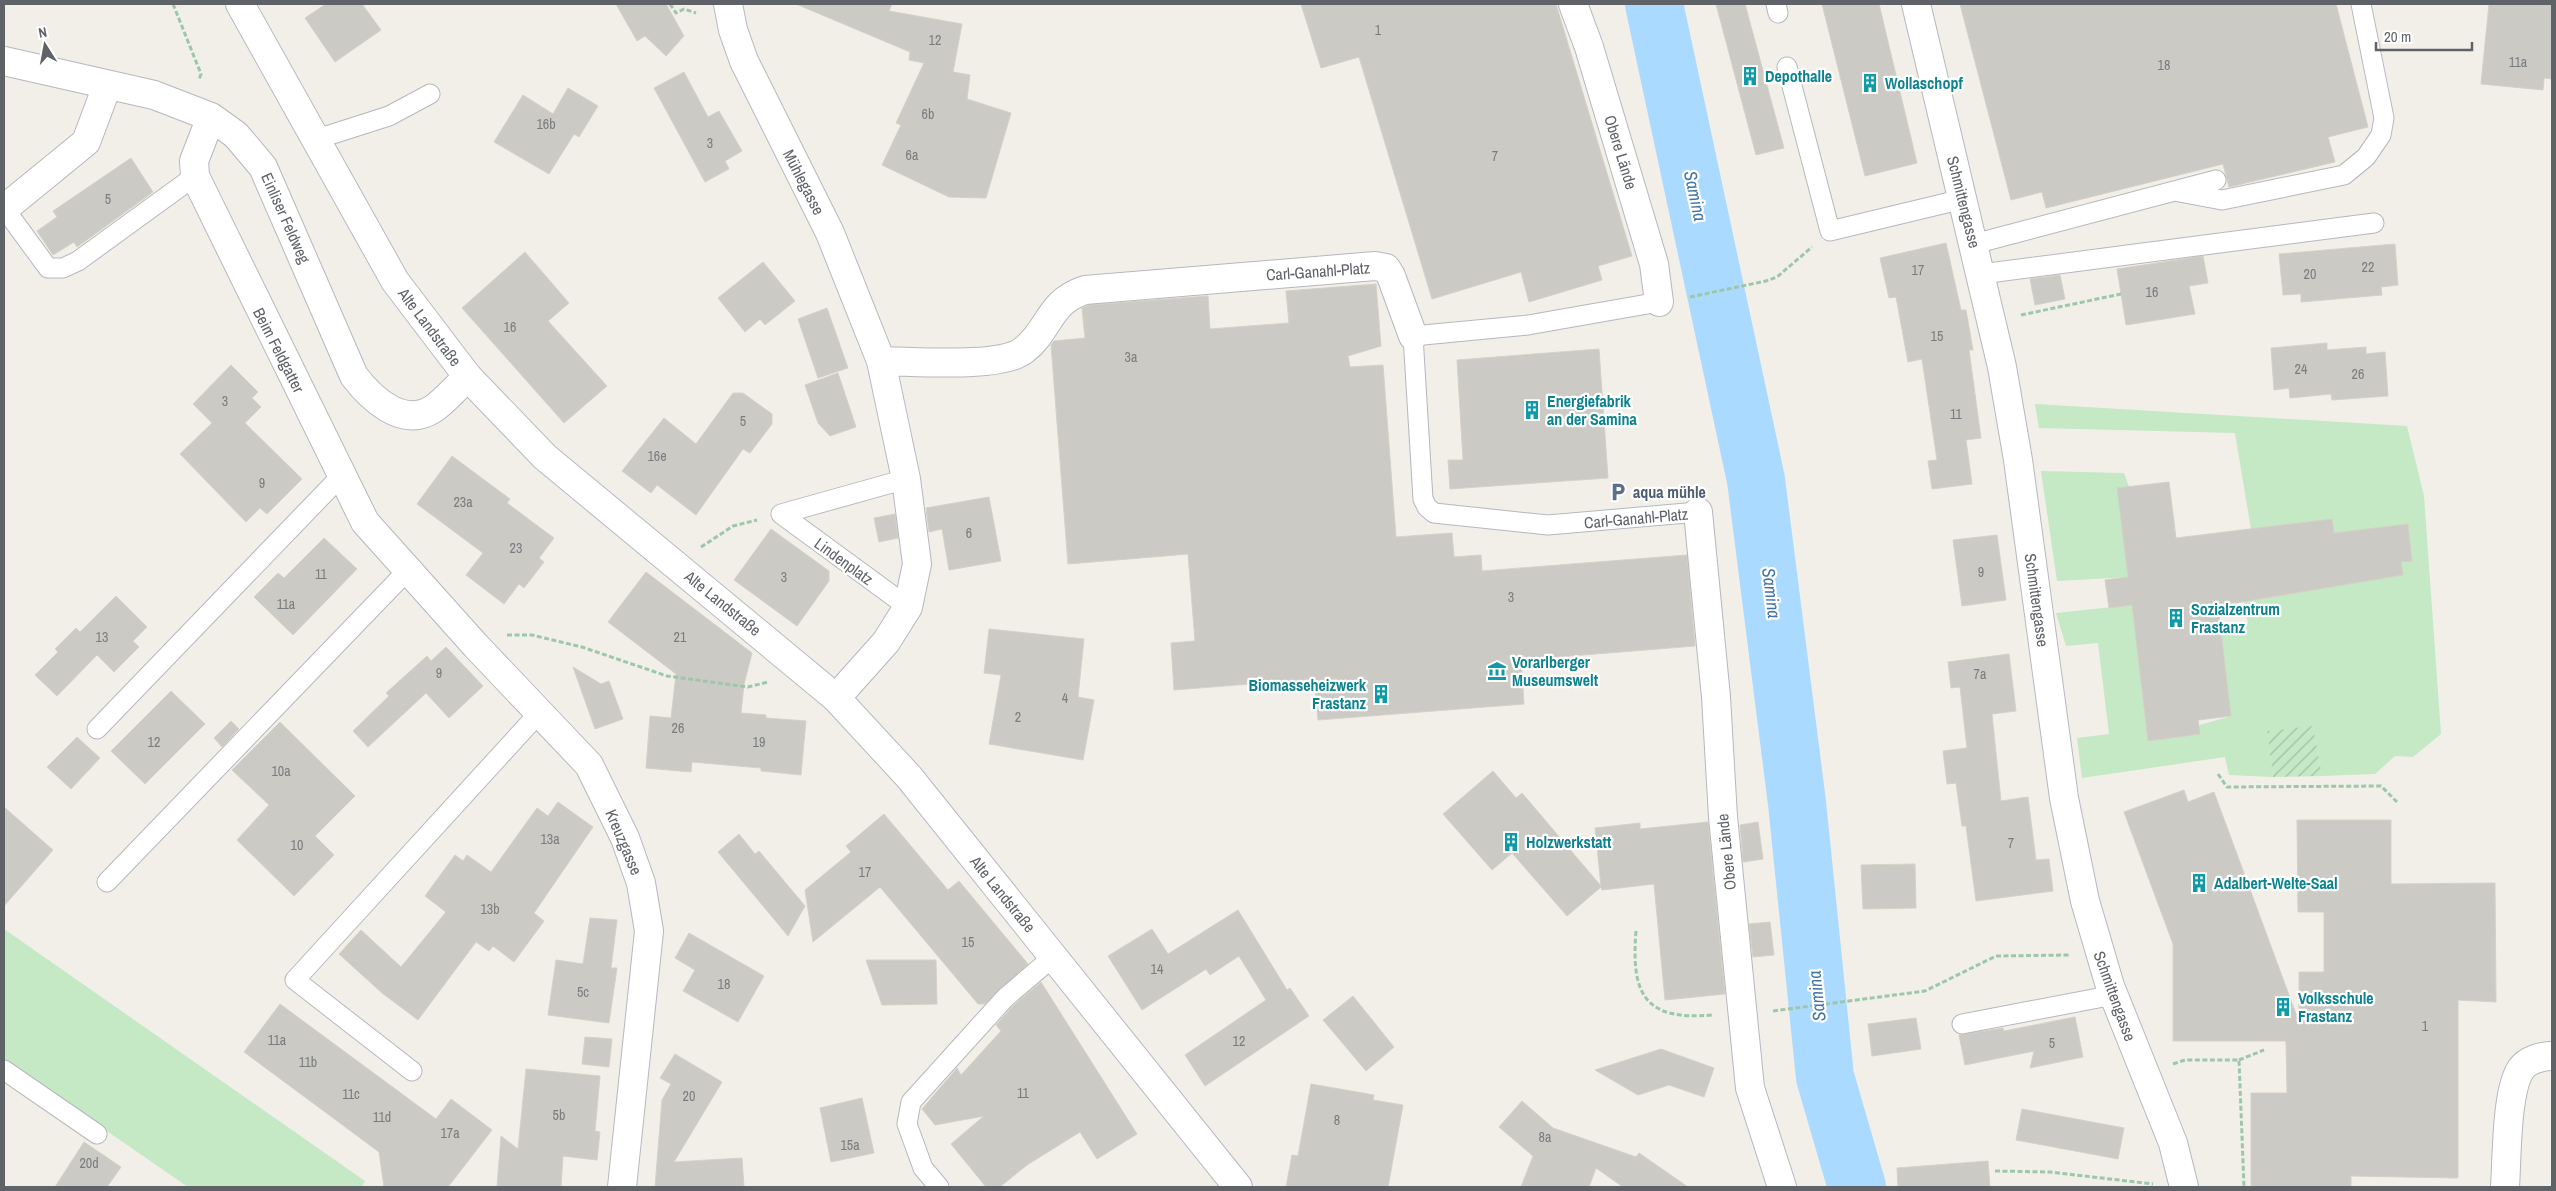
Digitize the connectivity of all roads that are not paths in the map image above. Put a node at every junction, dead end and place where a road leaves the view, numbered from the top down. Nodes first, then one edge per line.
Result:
1 (240, 4) edge
2 (728, 4) edge
3 (1573, 4) edge
4 (1916, 4) edge
5 (2361, 4) edge
6 (4, 61) edge
7 (1787, 67) dead end
8 (107, 86) junction
9 (430, 94) dead end
10 (211, 117) junction
11 (317, 139) junction
12 (194, 176) junction
13 (2216, 180) dead end
14 (2174, 191) junction
15 (1963, 199) junction
16 (4, 208) edge
17 (2374, 223) dead end
18 (1974, 244) junction
19 (1981, 274) junction
20 (1671, 300) joint
21 (1413, 336) junction
22 (881, 361) junction
23 (468, 377) junction
24 (342, 475) junction
25 (906, 479) junction
26 (1698, 512) joint
27 (408, 570) junction
28 (908, 607) junction
29 (836, 698) junction
30 (539, 713) junction
31 (97, 729) dead end
32 (107, 882) dead end
33 (1053, 956) junction
34 (2114, 995) junction
35 (1962, 1024) dead end
36 (2552, 1056) edge
37 (4, 1070) edge
38 (412, 1071) dead end
39 (97, 1134) dead end
40 (2172, 1186) edge
41 (622, 1187) edge
42 (939, 1187) edge
43 (1238, 1187) edge
44 (1782, 1187) edge
45 (2506, 1187) edge

1 - 11 street, Alte Landstraße
2 - 22 street, Mühlegasse
3 - 20 street, Obere Lände
4 - 15 street, Schmittengasse
5 - 14 lane
6 - 8 street, Einliser Feldweg
7 - 15 lane
8 - 10 street, Einliser Feldweg
8 - 16 street
9 - 11 lane
10 - 12 street
10 - 23 street, Einliser Feldweg
11 - 23 street, Alte Landstraße
12 - 16 lane
12 - 24 street, Beim Feldgatter
13 - 14 lane
14 - 18 lane
15 - 18 street, Schmittengasse
17 - 19 lane
18 - 19 street, Schmittengasse
19 - 34 street, Schmittengasse
20 - 21 lane
21 - 22 street, Carl-Ganahl-Platz
21 - 26 lane, Carl-Ganahl-Platz
22 - 25 street
23 - 29 street, Alte Landstraße
24 - 27 street, Beim Feldgatter
24 - 31 lane
25 - 28 street
25 - 28 lane, Lindenplatz
26 - 44 street, Obere Lände
27 - 30 street, Kreuzgasse
27 - 32 lane
28 - 29 street
29 - 33 street, Alte Landstraße
30 - 38 lane
30 - 41 street, Kreuzgasse
33 - 42 lane
33 - 43 street, Alte Landstraße
34 - 35 lane
34 - 40 street, Schmittengasse
36 - 45 street
37 - 39 lane

